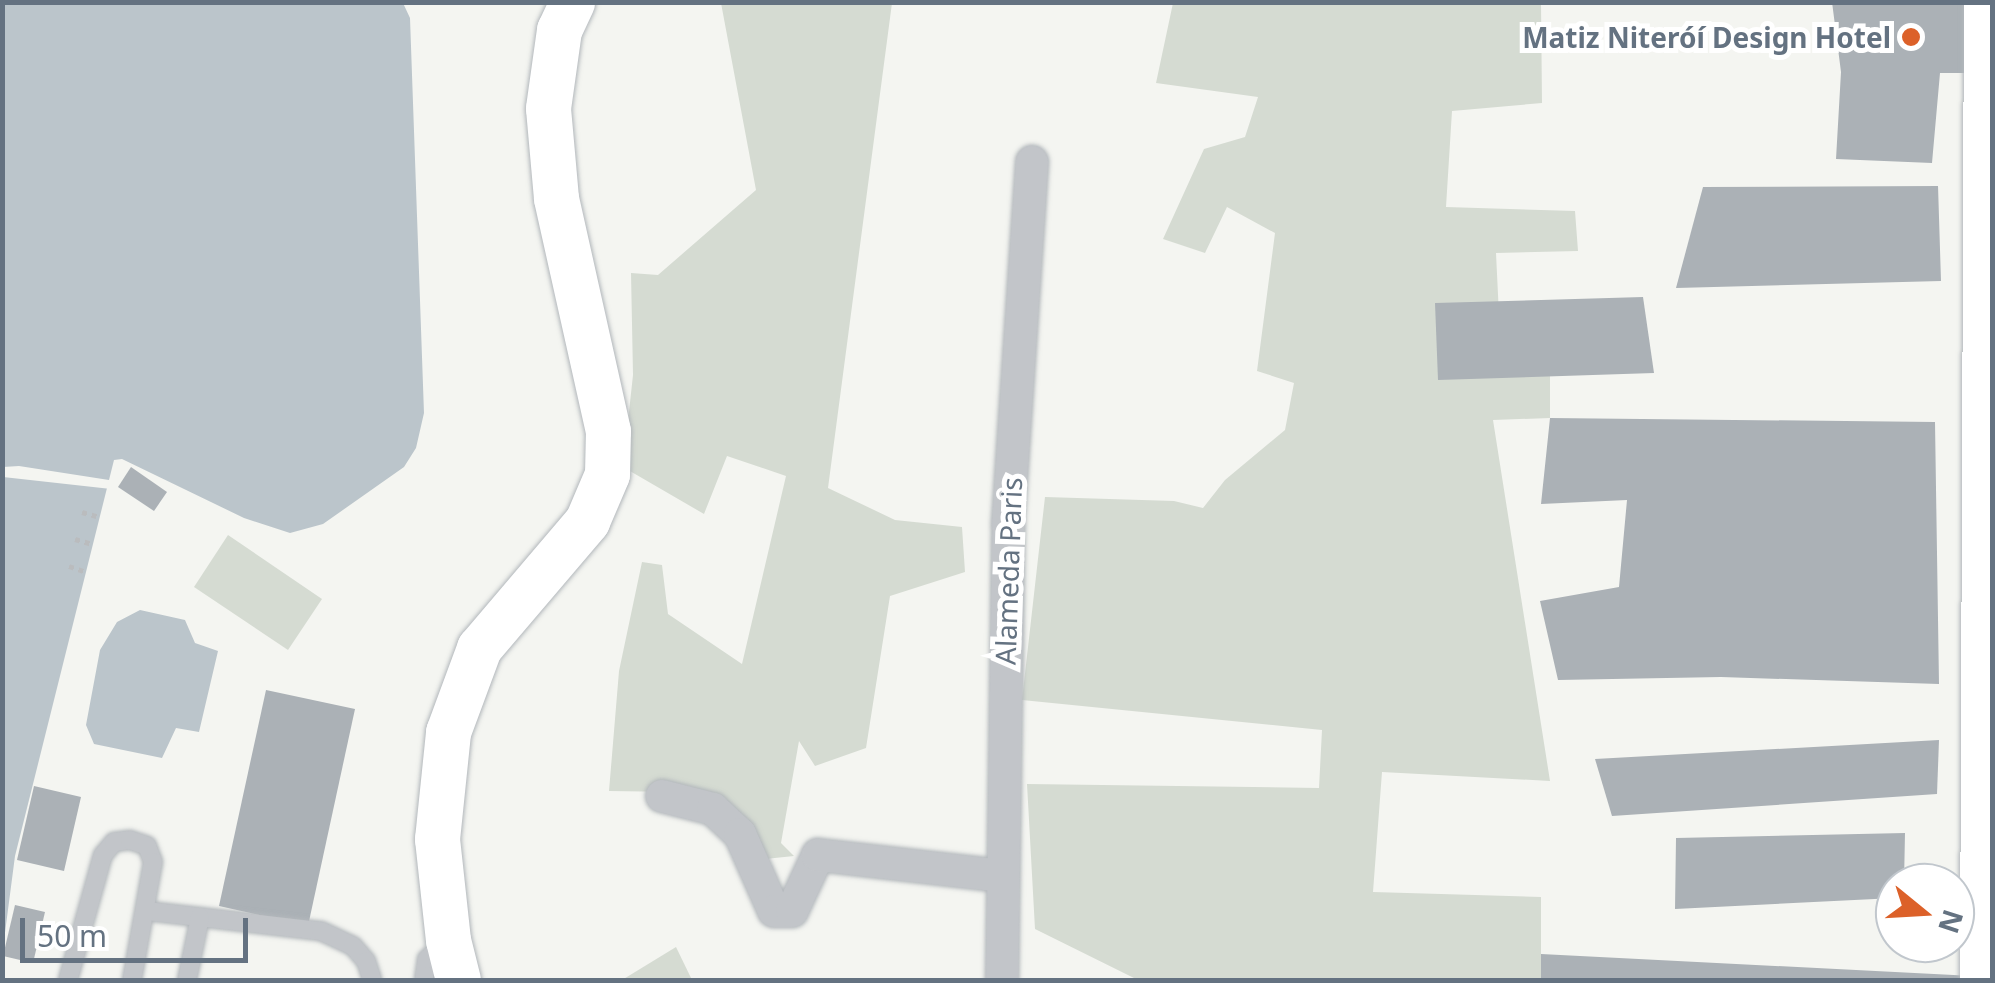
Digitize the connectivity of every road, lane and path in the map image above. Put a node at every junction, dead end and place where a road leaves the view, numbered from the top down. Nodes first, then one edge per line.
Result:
1 (572, 2) edge
2 (1986, 2) edge
3 (1032, 162) dead end
4 (82, 512) dead end
5 (100, 517) dead end
6 (75, 539) dead end
7 (93, 544) dead end
8 (69, 566) dead end
9 (86, 572) dead end
10 (662, 796) dead end
11 (1001, 876) junction
12 (147, 910) junction
13 (200, 918) junction
14 (453, 960) edge
15 (68, 980) edge
16 (132, 980) edge
17 (187, 980) edge
18 (372, 980) edge
19 (424, 980) edge
20 (1002, 980) edge
21 (1982, 980) edge

1 - 14 street
2 - 21 street
3 - 11 street, Alameda Paris
4 - 5 path
6 - 7 path
8 - 9 path
10 - 11 street
11 - 20 street, Alameda Paris
12 - 13 lane
12 - 15 lane
12 - 16 lane
13 - 17 lane
13 - 18 lane
14 - 19 lane

